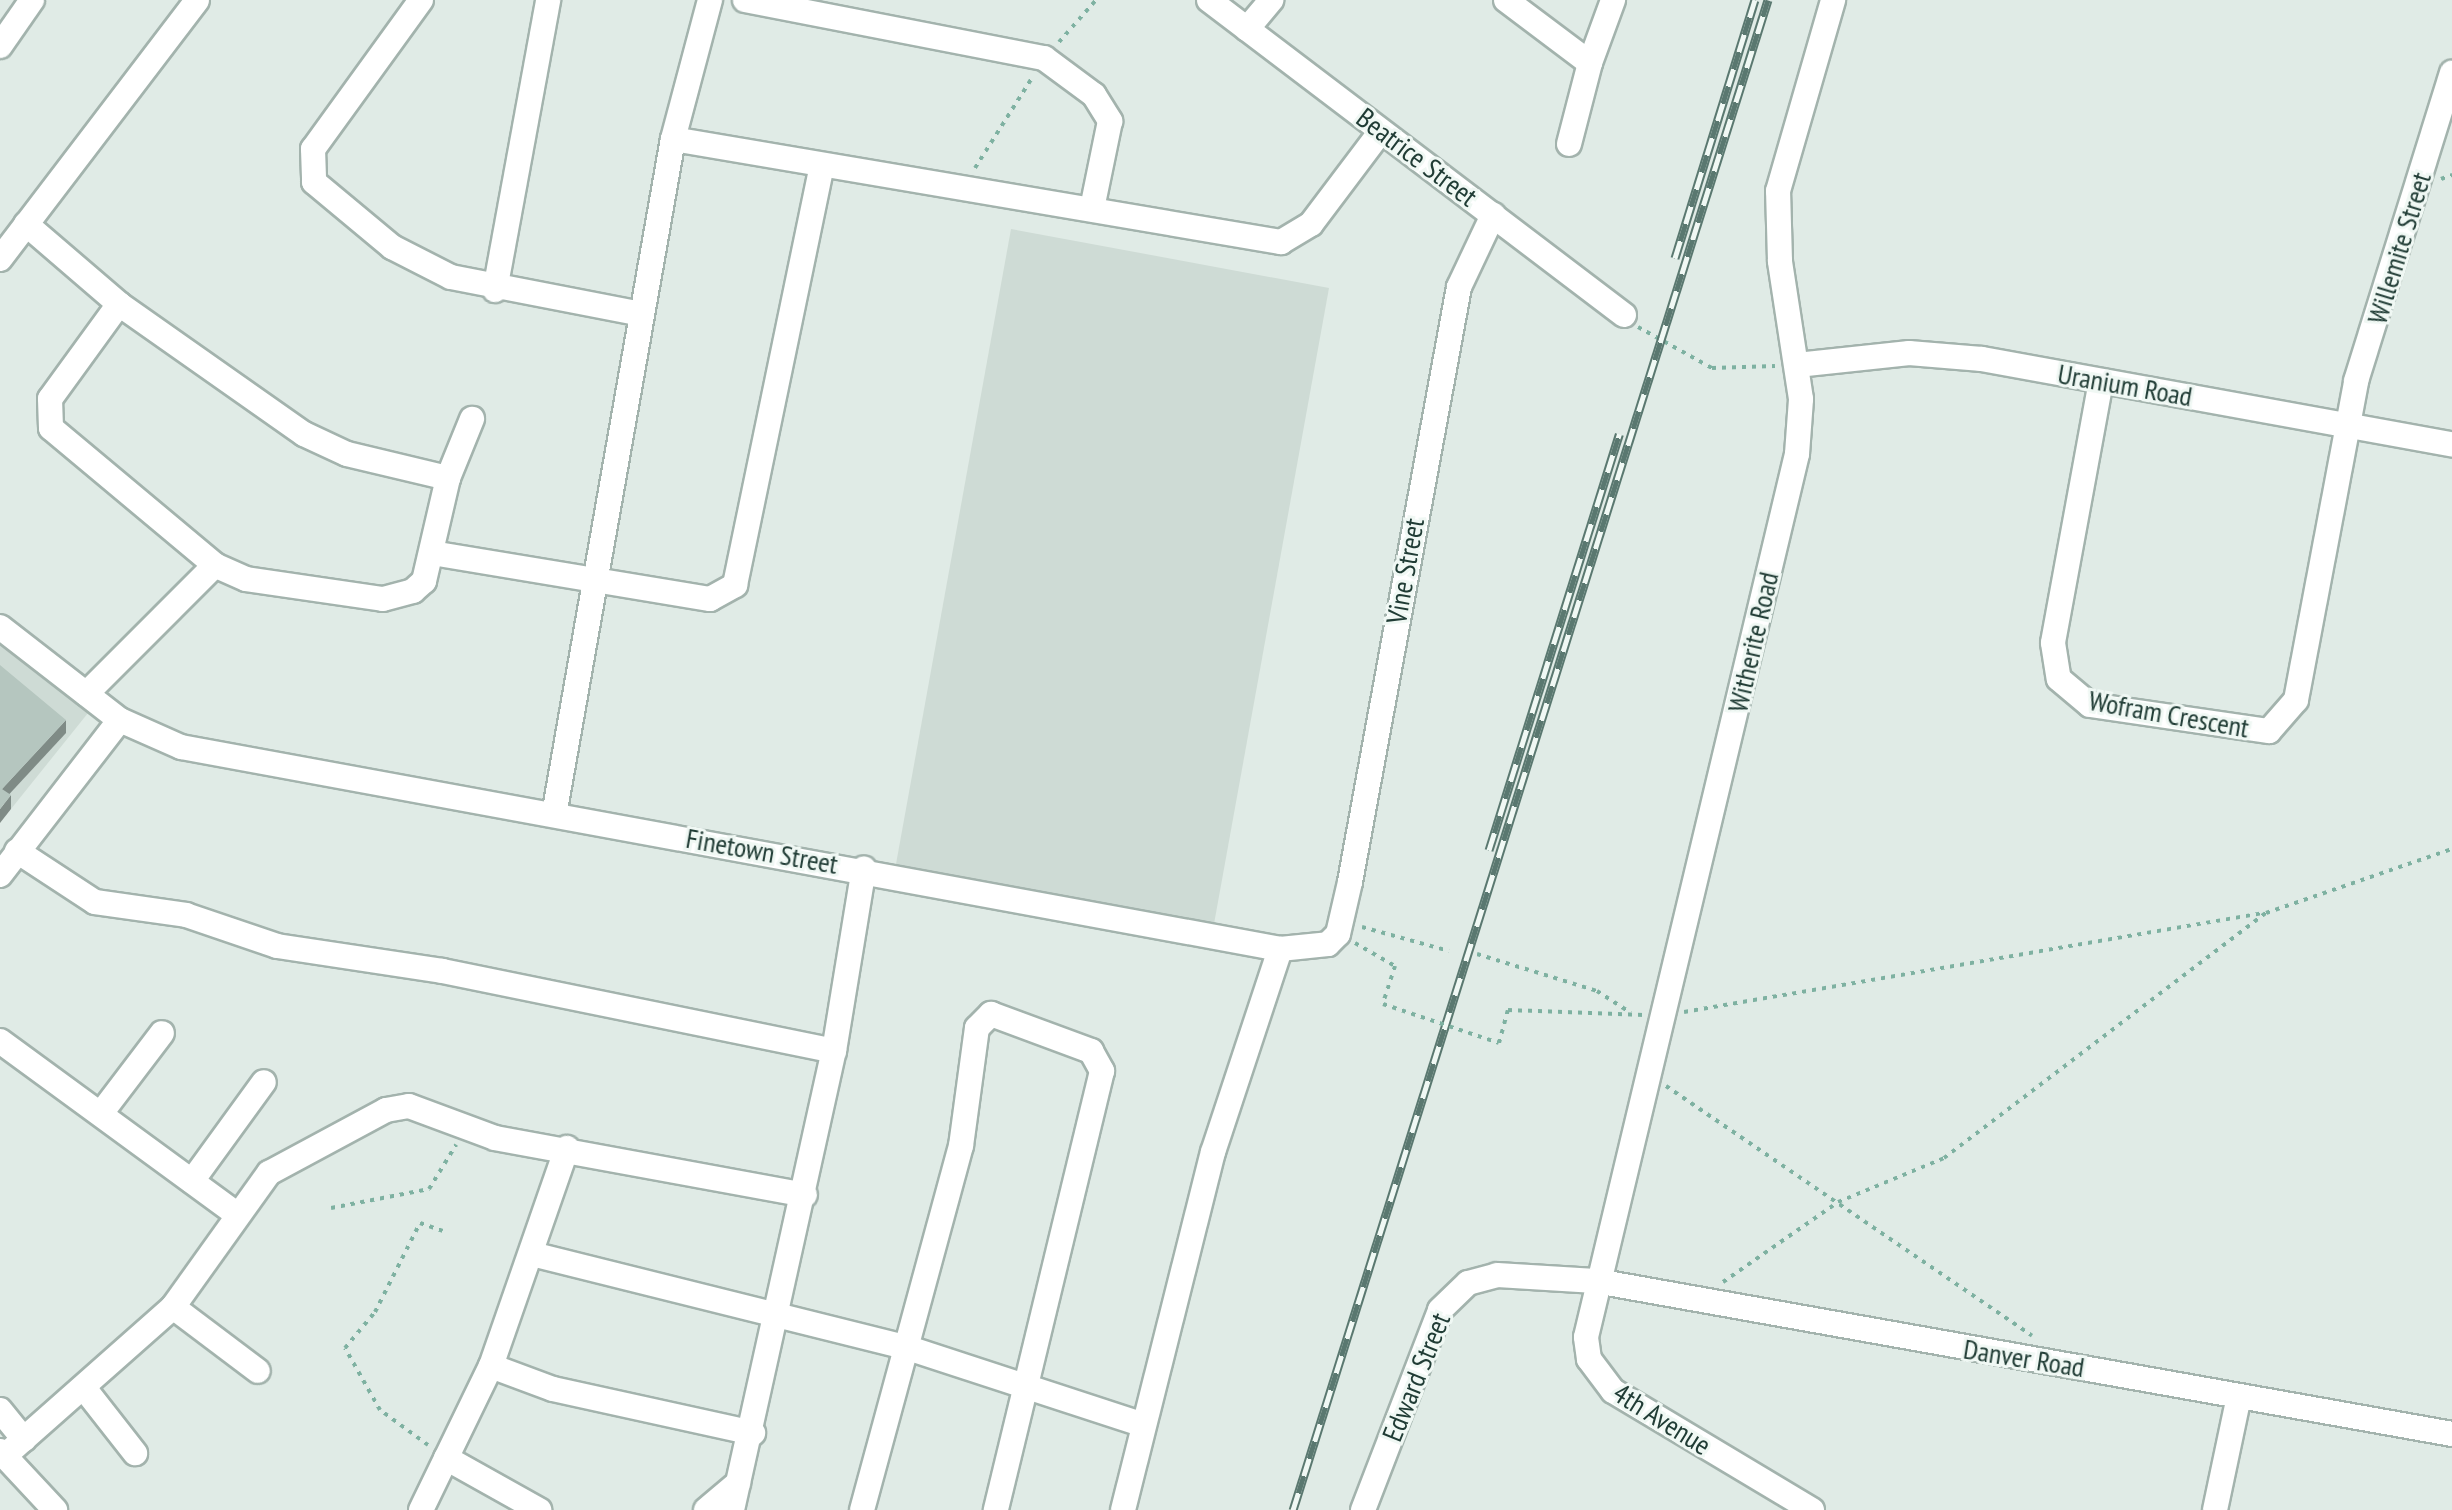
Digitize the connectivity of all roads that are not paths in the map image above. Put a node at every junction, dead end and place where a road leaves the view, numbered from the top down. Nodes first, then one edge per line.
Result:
1 (32, 0) edge
2 (197, 0) edge
3 (421, 0) edge
4 (548, 0) edge
5 (710, 0) edge
6 (745, 0) edge
7 (1209, 0) edge
8 (1271, 0) edge
9 (1506, 0) edge
10 (1613, 0) edge
11 (1833, 0) edge
12 (1247, 29) junction
13 (0, 46) edge
14 (1590, 63) junction
15 (2452, 73) edge
16 (1381, 131) junction
17 (673, 139) junction
18 (1569, 144) dead end
19 (821, 170) junction
20 (1092, 209) junction
21 (1493, 215) junction
22 (26, 224) junction
23 (0, 259) edge
24 (495, 290) junction
25 (119, 304) junction
26 (641, 314) junction
27 (1624, 315) road end
28 (1797, 365) junction
29 (2101, 381) junction
30 (472, 419) dead end
31 (2348, 424) junction
32 (2452, 444) edge
33 (448, 478) junction
34 (432, 553) junction
35 (215, 565) junction
36 (596, 574) junction
37 (0, 627) edge
38 (86, 694) junction
39 (120, 720) junction
40 (554, 815) junction
41 (17, 851) junction
42 (864, 868) junction
43 (0, 875) edge
44 (1340, 927) joint
45 (1280, 949) junction
46 (162, 1033) dead end
47 (0, 1041) edge
48 (834, 1051) junction
49 (264, 1082) dead end
50 (102, 1112) junction
51 (567, 1148) junction
52 (192, 1181) junction
53 (805, 1195) junction
54 (236, 1214) junction
55 (536, 1255) junction
56 (1596, 1281) junction
57 (173, 1307) junction
58 (776, 1316) junction
59 (905, 1347) junction
60 (491, 1366) junction
61 (258, 1371) dead end
62 (84, 1388) junction
63 (1026, 1388) junction
64 (2239, 1396) junction
65 (0, 1410) edge
66 (1144, 1425) junction
67 (753, 1433) junction
68 (2452, 1434) edge
69 (11, 1448) edge
70 (135, 1453) dead end
71 (446, 1458) junction
72 (738, 1483) junction
73 (55, 1510) edge
74 (421, 1510) edge
75 (539, 1510) edge
76 (706, 1510) edge
77 (732, 1510) edge
78 (862, 1510) edge
79 (996, 1510) edge
80 (1123, 1510) edge
81 (1363, 1510) edge
82 (1812, 1510) edge
83 (2215, 1510) edge

1 - 13 street
2 - 22 street
3 - 24 street
4 - 24 street
5 - 17 street
6 - 20 street
7 - 12 street, Beatrice Street
8 - 12 street
9 - 14 street
10 - 14 street
11 - 28 street, Witherite Road
12 - 16 street, Beatrice Street
14 - 18 street
15 - 31 street, Willemite Street
16 - 20 street
16 - 21 street, Beatrice Street
17 - 19 street
17 - 26 street
19 - 20 street
19 - 36 street
21 - 27 street, Beatrice Street
21 - 44 street, Vine Street
22 - 23 street
22 - 25 street
24 - 26 street
25 - 33 street
25 - 35 street
26 - 36 street
28 - 29 street, Uranium Road
28 - 56 street, Witherite Road
29 - 31 street, Uranium Road
29 - 31 street, Wofram Crescent
30 - 33 street
31 - 32 street, Uranium Road
33 - 34 street
34 - 35 street
34 - 36 street
35 - 38 street
36 - 40 street
37 - 38 street, Finetown Street
38 - 39 street, Finetown Street
39 - 40 street, Finetown Street
39 - 41 street
40 - 42 street, Finetown Street
41 - 43 street
41 - 48 street
42 - 45 street, Finetown Street
42 - 48 street
44 - 45 street, Finetown Street
45 - 66 street
46 - 50 street
47 - 50 street
48 - 53 street
49 - 52 street
50 - 52 street
51 - 53 street
51 - 54 street
51 - 55 street
52 - 54 street
53 - 58 street
54 - 57 street
55 - 58 street
55 - 60 street
56 - 64 street, Danver Road
56 - 81 street, Edward Street
56 - 82 street, 4th Avenue
57 - 61 street
57 - 62 street
58 - 59 street
58 - 67 street
59 - 63 street
59 - 63 street
59 - 78 street
60 - 67 street
60 - 71 street
62 - 69 street
62 - 70 street
63 - 66 street
63 - 79 street
64 - 68 street, Danver Road
64 - 83 street
65 - 69 street
66 - 80 street
67 - 72 street
69 - 73 street
71 - 74 street
71 - 75 street
72 - 76 street
72 - 77 street

